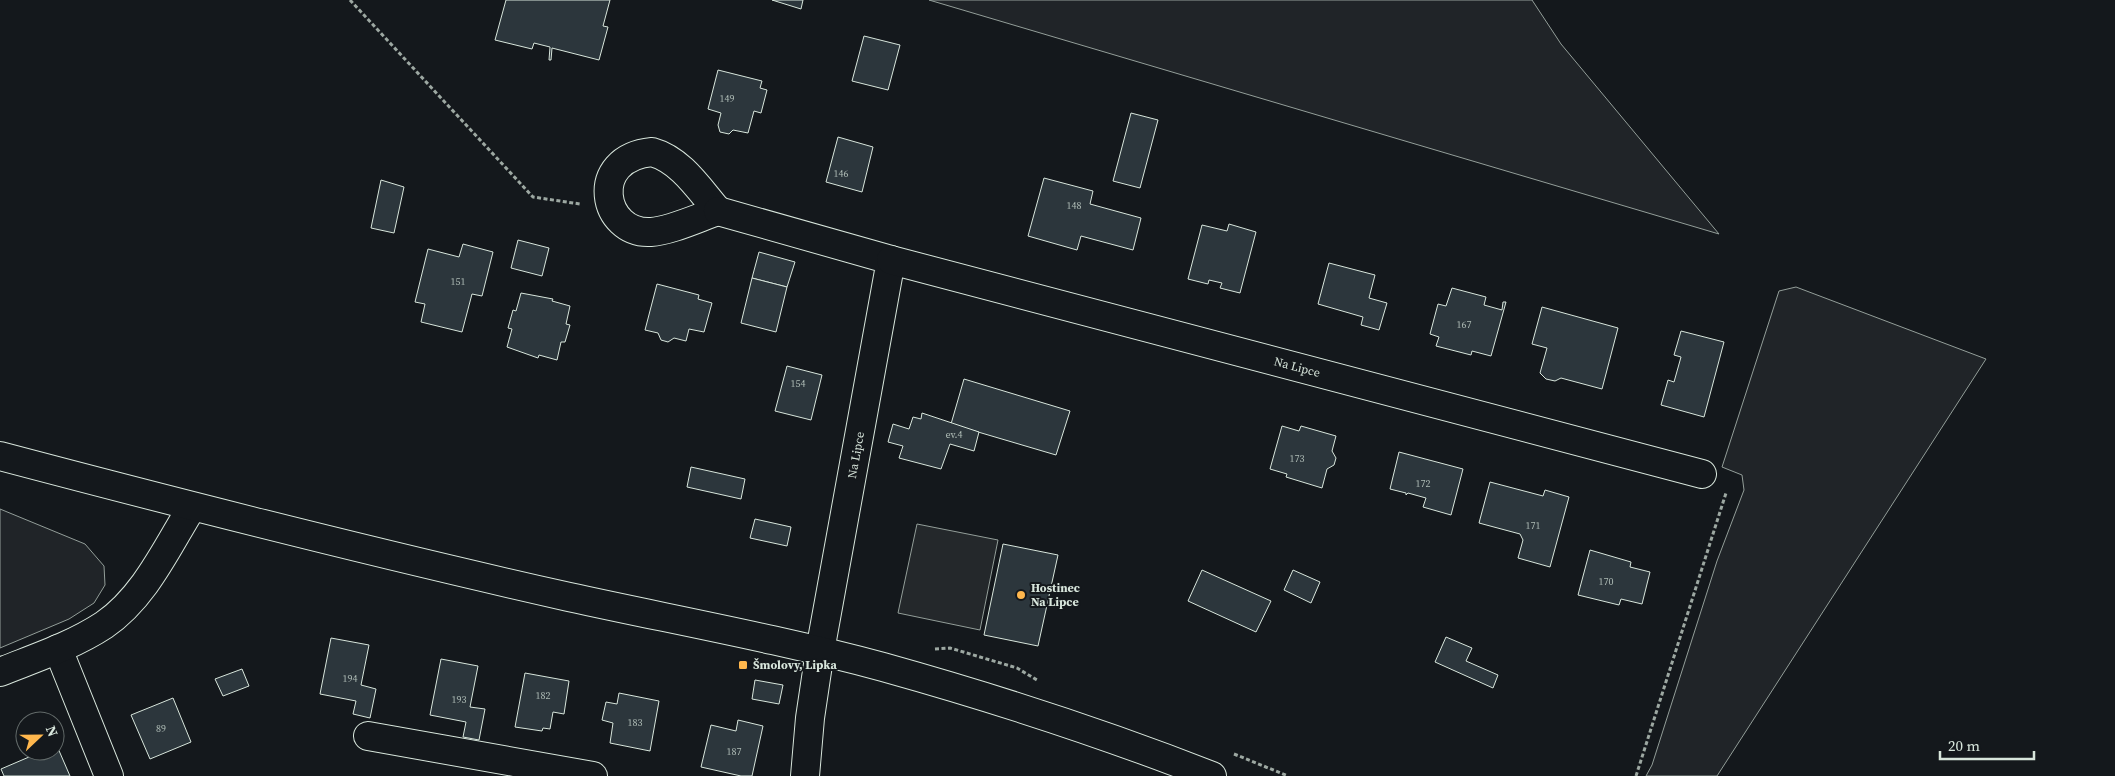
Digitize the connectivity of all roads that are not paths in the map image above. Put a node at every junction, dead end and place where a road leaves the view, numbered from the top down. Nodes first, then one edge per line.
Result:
1 (718, 211) junction
2 (892, 260) junction
3 (0, 456) edge
4 (1702, 474) road end
5 (192, 507) junction
6 (58, 649) junction
7 (820, 651) junction
8 (0, 672) edge
9 (368, 736) dead end
10 (109, 776) edge
11 (593, 776) edge
12 (805, 776) edge
13 (1212, 776) edge

1 - 1 street
1 - 2 street, Na Lipce
2 - 4 street, Na Lipce
2 - 7 street, Na Lipce
3 - 5 street
5 - 6 street
5 - 7 street
6 - 8 street
6 - 10 street
7 - 12 street, Na Lipce
7 - 13 street
9 - 11 street

